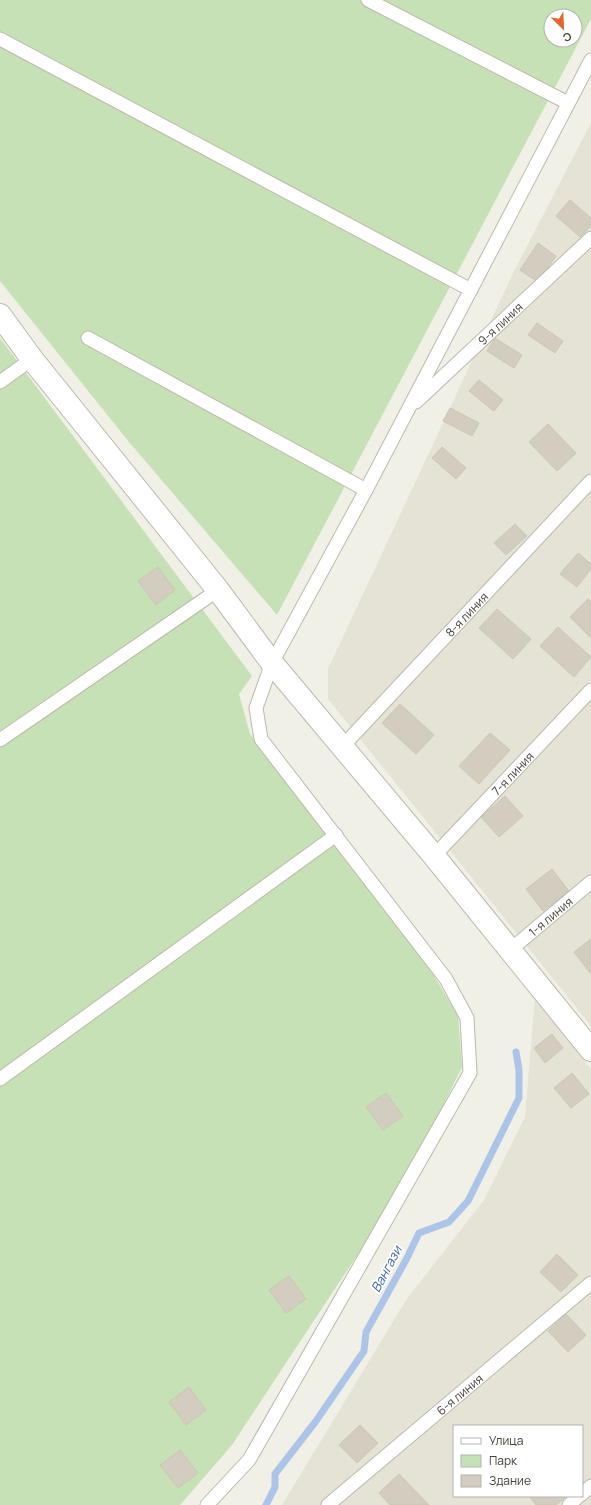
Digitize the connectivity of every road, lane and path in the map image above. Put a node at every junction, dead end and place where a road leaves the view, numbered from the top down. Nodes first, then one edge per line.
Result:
1 (368, 0) edge
2 (0, 39) edge
3 (591, 60) edge
4 (568, 103) junction
5 (591, 238) edge
6 (471, 290) junction
7 (0, 315) edge
8 (88, 338) dead end
9 (32, 359) junction
10 (0, 382) edge
11 (409, 409) junction
12 (591, 481) edge
13 (366, 490) junction
14 (218, 590) junction
15 (272, 663) junction
16 (591, 690) edge
17 (0, 740) edge
18 (342, 747) junction
19 (336, 835) junction
20 (434, 856) junction
21 (591, 882) edge
22 (509, 951) junction
23 (591, 1050) edge
24 (0, 1079) edge
25 (591, 1283) edge
26 (591, 1486) edge
27 (583, 1493) edge
28 (578, 1497) edge
29 (207, 1505) edge
30 (328, 1505) edge
31 (568, 1505) edge

1 - 4 lane
2 - 6 lane
3 - 4 lane
4 - 6 lane
5 - 11 lane, 9-я линия
6 - 11 lane
7 - 9 street
8 - 13 lane
9 - 10 lane
9 - 14 street
11 - 13 lane
12 - 18 lane, 8-я линия
13 - 15 lane
14 - 15 street
14 - 17 lane
15 - 18 street
15 - 19 lane
16 - 20 lane, 7-я линия
18 - 20 street
19 - 24 lane
19 - 29 lane
20 - 22 street
21 - 22 lane, 1-я линия
22 - 23 street
25 - 30 lane, 6-я линия
26 - 27 lane
28 - 31 lane

